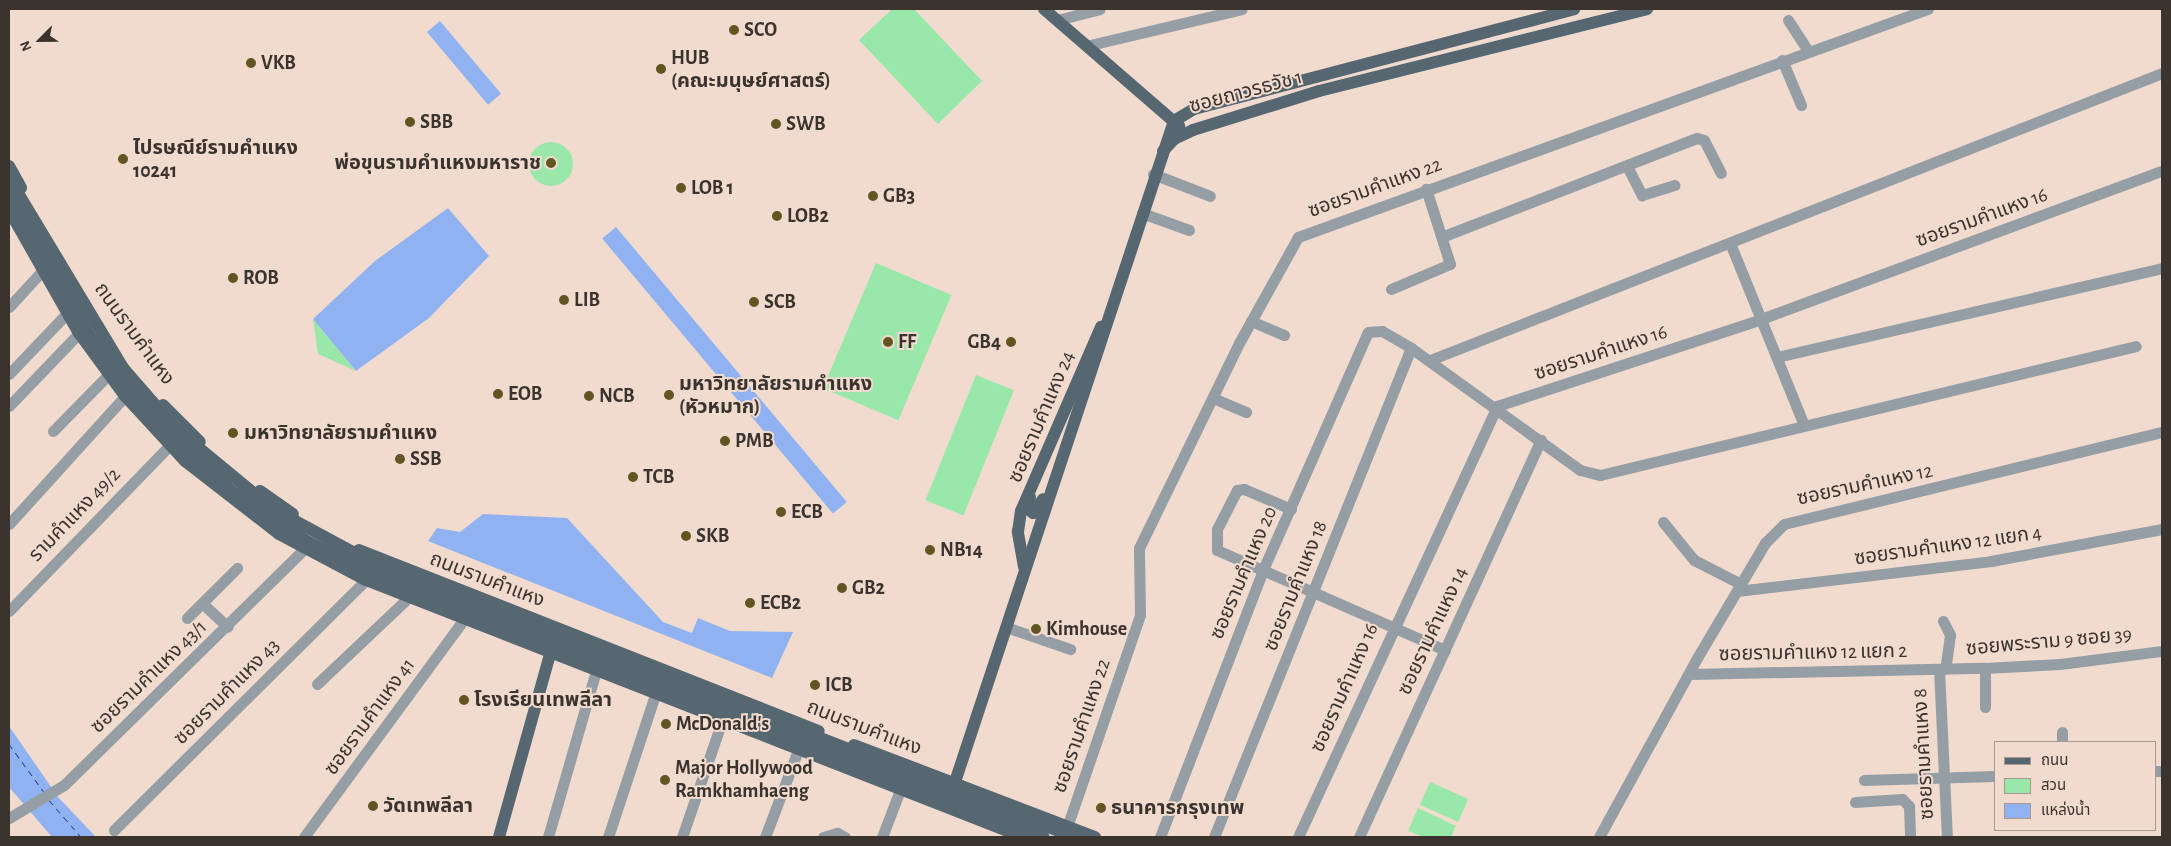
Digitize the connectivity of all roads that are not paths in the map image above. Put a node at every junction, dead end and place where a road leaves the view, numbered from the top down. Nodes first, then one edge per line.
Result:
1 (1044, 9) edge
2 (1100, 9) edge
3 (1242, 9) edge
4 (1574, 9) edge
5 (1647, 9) edge
6 (1928, 9) edge
7 (1057, 20) junction
8 (1788, 20) dead end
9 (1090, 45) junction
10 (1808, 51) junction
11 (1782, 60) junction
12 (2162, 73) edge
13 (1315, 75) junction
14 (1319, 91) junction
15 (1801, 105) dead end
16 (1163, 108) junction
17 (1194, 109) junction
18 (1174, 121) junction
19 (1193, 130) junction
20 (1160, 155) junction
21 (9, 166) edge
22 (1627, 166) junction
23 (2162, 172) edge
24 (1721, 173) dead end
25 (1153, 174) junction
26 (9, 178) edge
27 (1674, 185) dead end
28 (1426, 189) junction
29 (9, 196) edge
30 (1210, 196) dead end
31 (9, 210) edge
32 (1142, 213) junction
33 (44, 227) junction
34 (1189, 230) dead end
35 (1444, 236) junction
36 (25, 239) junction
37 (1730, 243) junction
38 (54, 246) junction
39 (35, 258) junction
40 (2162, 268) edge
41 (42, 271) junction
42 (1123, 280) junction
43 (75, 283) junction
44 (1391, 289) dead end
45 (57, 296) junction
46 (88, 304) junction
47 (9, 307) edge
48 (68, 315) junction
49 (1762, 319) junction
50 (1251, 321) junction
51 (79, 333) junction
52 (1284, 335) dead end
53 (2136, 346) dead end
54 (1411, 348) junction
55 (1777, 357) junction
56 (1430, 360) junction
57 (11, 368) edge
58 (108, 375) junction
59 (125, 396) junction
60 (1213, 398) junction
61 (9, 406) edge
62 (1497, 406) junction
63 (1246, 412) dead end
64 (1804, 425) junction
65 (53, 431) dead end
66 (2162, 432) edge
67 (1541, 440) junction
68 (1069, 442) junction
69 (169, 446) junction
70 (1031, 490) junction
71 (1291, 509) junction
72 (1662, 522) dead end
73 (9, 524) edge
74 (2162, 529) edge
75 (304, 549) junction
76 (370, 554) junction
77 (237, 568) dead end
78 (1262, 572) junction
79 (1024, 573) junction
80 (364, 579) junction
81 (1739, 588) junction
82 (1314, 593) junction
83 (409, 597) junction
84 (202, 603) junction
85 (9, 611) edge
86 (187, 618) dead end
87 (466, 618) junction
88 (1943, 621) dead end
89 (228, 627) junction
90 (1006, 627) junction
91 (1393, 627) junction
92 (559, 628) junction
93 (1070, 649) dead end
94 (1445, 650) junction
95 (2162, 651) edge
96 (550, 653) junction
97 (1985, 668) junction
98 (1942, 669) junction
99 (596, 671) junction
100 (1688, 674) junction
101 (318, 684) dead end
102 (655, 694) junction
103 (1985, 707) dead end
104 (722, 721) junction
105 (798, 750) junction
106 (1994, 776) edge
107 (1944, 778) junction
108 (1864, 780) dead end
109 (953, 782) junction
110 (900, 790) junction
111 (1855, 802) dead end
112 (952, 810) junction
113 (9, 818) edge
114 (114, 830) dead end
115 (1070, 832) edge
116 (304, 837) edge
117 (499, 837) edge
118 (548, 837) edge
119 (608, 837) edge
120 (682, 837) edge
121 (765, 837) edge
122 (823, 837) edge
123 (845, 837) edge
124 (882, 837) edge
125 (1023, 837) edge
126 (1044, 837) edge
127 (1095, 837) edge
128 (1160, 837) edge
129 (1214, 837) edge
130 (1298, 837) edge
131 (1359, 837) edge
132 (1599, 837) edge
133 (1910, 837) edge
134 (1947, 837) edge

1 - 7 main road
2 - 7 street
3 - 9 street
4 - 13 main road, ซอยถาวรธวัช 1
5 - 14 main road, ซอยถาวรธวัช 1
6 - 10 street, ซอยรามคำแหง 22
7 - 9 main road
8 - 10 street
9 - 16 main road
10 - 11 street, ซอยรามคำแหง 22
11 - 15 street
11 - 28 street, ซอยรามคำแหง 22
12 - 37 street
13 - 14 main road
13 - 17 main road, ซอยถาวรธวัช 1
14 - 19 main road, ซอยถาวรธวัช 1
16 - 17 main road
16 - 18 main road
16 - 20 main road
17 - 18 main road, ซอยถาวรธวัช 1
18 - 19 main road, ซอยถาวรธวัช 1
18 - 20 main road, ซอยรามคำแหง 24
19 - 20 main road
20 - 25 main road, ซอยรามคำแหง 24
21 - 33 main road, ถนนรามคำแหง
22 - 24 street
22 - 27 street
22 - 35 street
23 - 49 street, ซอยรามคำแหง 16
25 - 30 street
25 - 32 main road, ซอยรามคำแหง 24
26 - 115 main road, ถนนรามคำแหง, bridge
28 - 35 street
28 - 50 street, ซอยรามคำแหง 22
29 - 126 main road, ถนนรามคำแหง, bridge
31 - 36 main road, ถนนรามคำแหง
32 - 34 street
32 - 42 main road, ซอยรามคำแหง 24
33 - 36 main road
33 - 38 main road, ถนนรามคำแหง
35 - 44 street
36 - 39 main road, ถนนรามคำแหง
37 - 49 street
37 - 56 street
38 - 39 main road
38 - 43 main road, ถนนรามคำแหง
39 - 41 main road, ถนนรามคำแหง
40 - 55 street
41 - 45 main road, ถนนรามคำแหง
41 - 47 street
42 - 68 main road, ซอยรามคำแหง 24
42 - 70 main road, ซอยรามคำแหง 24
43 - 45 main road
43 - 46 main road, ถนนรามคำแหง
45 - 48 main road, ถนนรามคำแหง
46 - 48 main road
46 - 76 main road, ถนนรามคำแหง
48 - 51 main road, ถนนรามคำแหง
48 - 57 street
49 - 55 street
49 - 62 street, ซอยรามคำแหง 16
50 - 52 street
50 - 60 street, ซอยรามคำแหง 22
51 - 58 main road, ถนนรามคำแหง
51 - 61 street
53 - 64 street
54 - 56 street
54 - 71 street, ซอยรามคำแหง 20
54 - 82 street, ซอยรามคำแหง 18
55 - 64 street
56 - 62 street
58 - 59 main road, ถนนรามคำแหง
58 - 65 street
59 - 69 main road, ถนนรามคำแหง
59 - 73 street
60 - 63 street
60 - 115 street, ซอยรามคำแหง 22
62 - 67 street
62 - 91 street, ซอยรามคำแหง 16
64 - 67 street
66 - 81 street, ซอยรามคำแหง 12
67 - 94 street, ซอยรามคำแหง 14
68 - 70 main road
68 - 79 main road, ซอยรามคำแหง 24
69 - 75 main road, ถนนรามคำแหง
69 - 85 street, รามคำแหง 49/2
70 - 79 main road, ซอยรามคำแหง 24
71 - 78 street, ซอยรามคำแหง 20
71 - 78 street
72 - 81 street
74 - 81 street, ซอยรามคำแหง 12 แยก 4
75 - 80 main road, ถนนรามคำแหง
75 - 89 street, ซอยรามคำแหง 43/1
76 - 80 main road
76 - 92 main road, ถนนรามคำแหง
77 - 84 street
78 - 82 street
78 - 128 street, ซอยรามคำแหง 20
79 - 90 main road, ซอยรามคำแหง 24
80 - 83 main road, ถนนรามคำแหง
80 - 114 street, ซอยรามคำแหง 43
81 - 100 street, ซอยรามคำแหง 12
82 - 91 street
82 - 129 street, ซอยรามคำแหง 18
83 - 87 main road, ถนนรามคำแหง
83 - 101 street
84 - 86 street
84 - 89 street
87 - 96 main road, ถนนรามคำแหง
87 - 116 street, ซอยรามคำแหง 41
88 - 98 street, ซอยรามคำแหง 8
89 - 113 street, ซอยรามคำแหง 43/1
90 - 93 street
90 - 109 main road, ซอยรามคำแหง 24
91 - 94 street
91 - 130 street, ซอยรามคำแหง 16
92 - 96 main road
92 - 109 main road, ถนนรามคำแหง
94 - 131 street, ซอยรามคำแหง 14
95 - 97 street, ซอยพระราม 9 ซอย 39
96 - 99 main road, ถนนรามคำแหง
96 - 117 main road
97 - 98 street, ซอยพระราม 9 ซอย 39
97 - 103 street
98 - 100 street, ซอยรามคำแหง 12 แยก 2
98 - 107 street, ซอยรามคำแหง 8
99 - 102 main road, ถนนรามคำแหง
99 - 118 street
100 - 132 street, ซอยรามคำแหง 12
102 - 104 main road, ถนนรามคำแหง
102 - 119 street
104 - 105 main road, ถนนรามคำแหง
104 - 120 street
105 - 110 main road, ถนนรามคำแหง
105 - 121 street
106 - 107 street
107 - 108 street
107 - 134 street, ซอยรามคำแหง 8
109 - 112 main road, ซอยรามคำแหง 24
109 - 115 main road, ถนนรามคำแหง
110 - 112 main road, ถนนรามคำแหง
110 - 124 street
111 - 133 street
112 - 125 main road, ถนนรามคำแหง
115 - 127 main road, ถนนรามคำแหง
122 - 123 street

